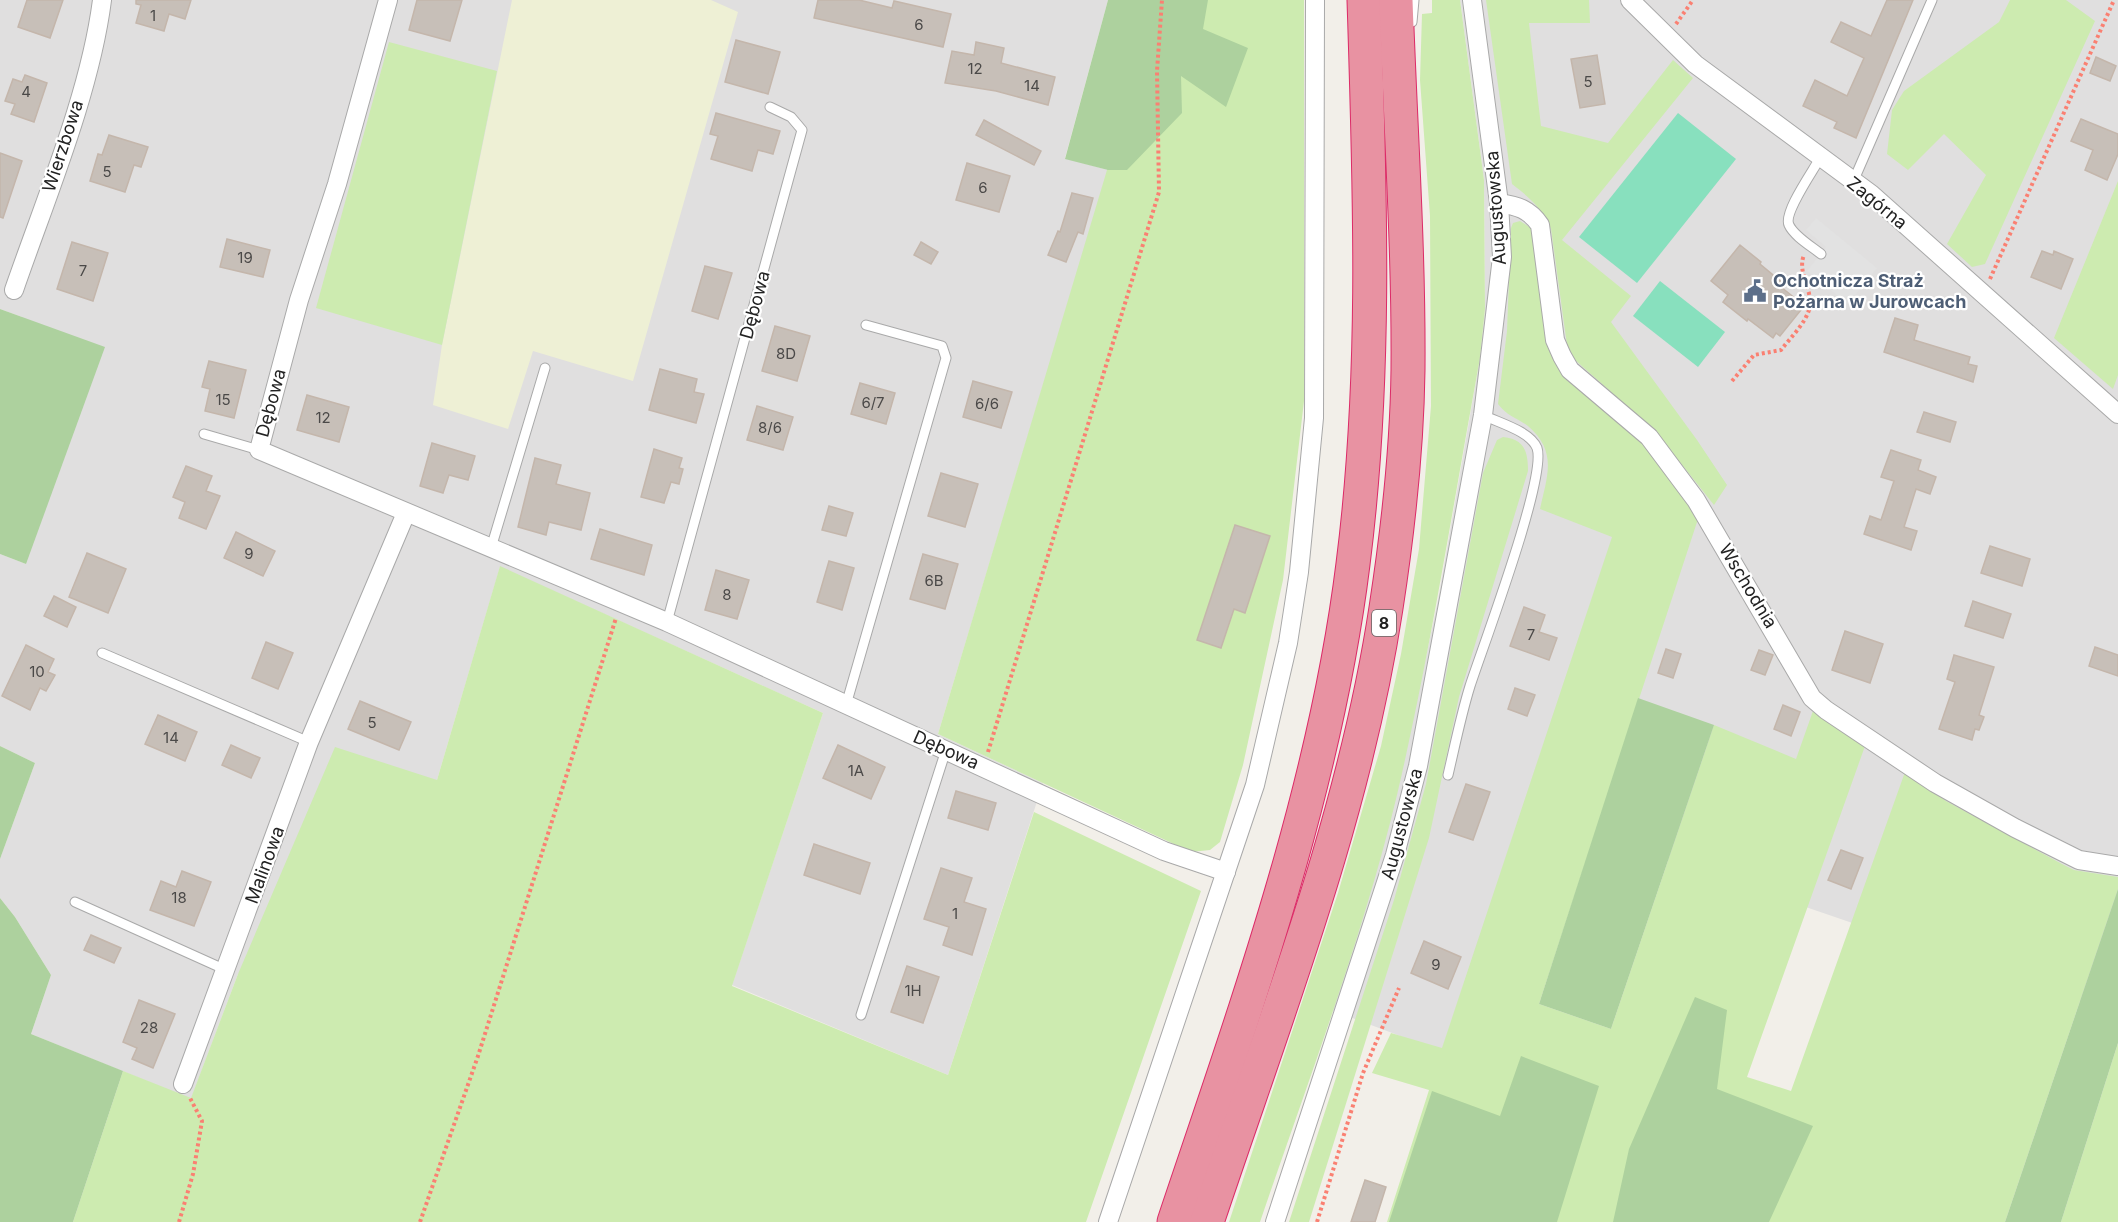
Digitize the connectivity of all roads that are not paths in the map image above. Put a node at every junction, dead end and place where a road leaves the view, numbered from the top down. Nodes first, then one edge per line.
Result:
1 (102, 0) edge
2 (388, 0) edge
3 (1316, 0) edge
4 (1364, 0) edge
5 (1396, 0) edge
6 (1414, 0) edge
7 (1472, 0) edge
8 (1630, 0) edge
9 (1932, 0) edge
10 (1411, 29) dead end
11 (770, 107) dead end
12 (1820, 158) junction
13 (1853, 182) junction
14 (1499, 203) junction
15 (1821, 254) dead end
16 (14, 290) dead end
17 (866, 325) dead end
18 (545, 368) dead end
19 (2118, 414) edge
20 (1483, 415) junction
21 (204, 434) dead end
22 (259, 450) junction
23 (406, 513) junction
24 (491, 548) junction
25 (667, 622) junction
26 (102, 653) dead end
27 (846, 705) junction
28 (309, 742) junction
29 (946, 750) junction
30 (1448, 775) dead end
31 (2118, 866) edge
32 (1226, 872) junction
33 (75, 902) dead end
34 (226, 970) junction
35 (861, 1015) dead end
36 (183, 1084) road end
37 (1108, 1222) edge
38 (1174, 1222) edge
39 (1207, 1222) edge
40 (1275, 1222) edge

1 - 16 street, Wierzbowa
2 - 22 street, Dębowa
3 - 32 street
4 - 38 highway, 8
5 - 39 highway, 8
6 - 10 lane
7 - 14 street, Augustowska
8 - 12 street, Zagórna
9 - 13 lane
11 - 25 lane, Dębowa
12 - 13 street, Zagórna
12 - 15 lane
13 - 19 street, Zagórna
14 - 20 street, Augustowska
14 - 31 street, Wschodnia
17 - 27 lane
18 - 24 lane
20 - 30 lane, Augustowska
20 - 40 street, Augustowska
21 - 22 lane
22 - 23 street, Dębowa
23 - 24 street, Dębowa
23 - 28 street, Malinowa
24 - 25 street, Dębowa
25 - 27 street, Dębowa
26 - 28 lane
27 - 29 street, Dębowa
28 - 34 street, Malinowa
29 - 32 street, Dębowa
29 - 35 lane
32 - 37 street
33 - 34 lane
34 - 36 street, Malinowa

